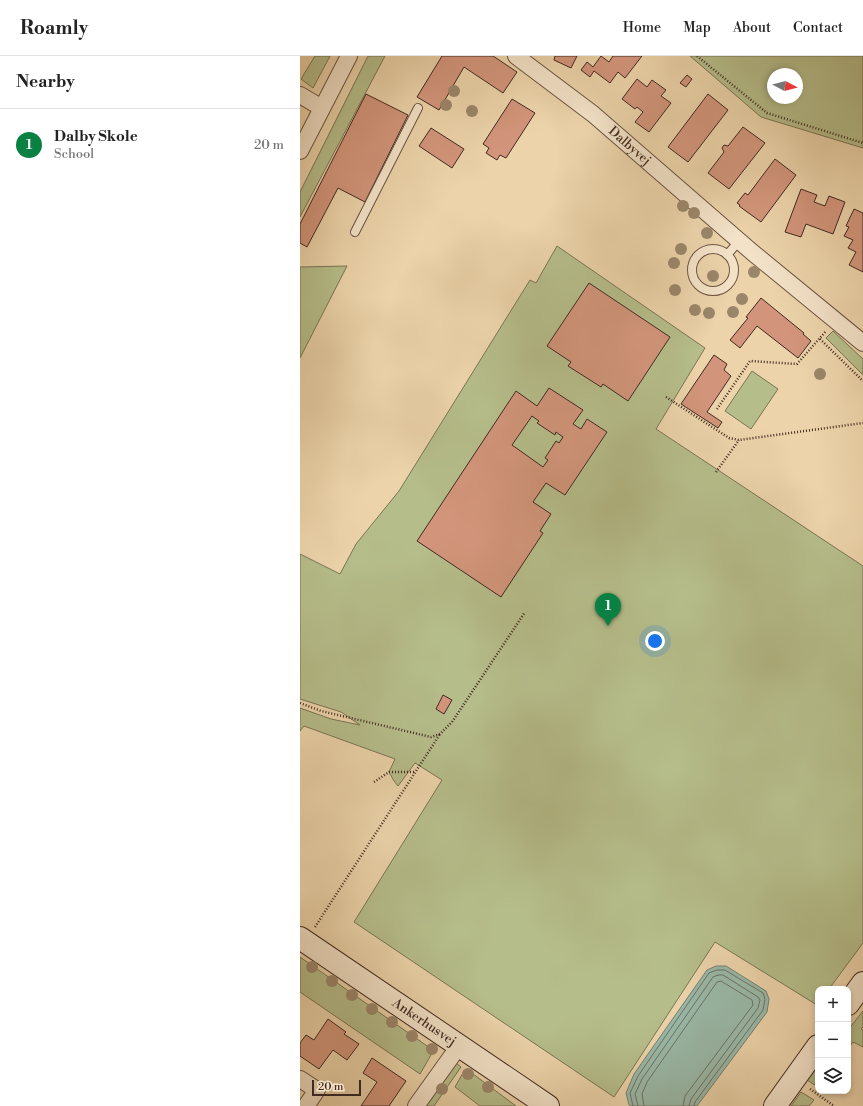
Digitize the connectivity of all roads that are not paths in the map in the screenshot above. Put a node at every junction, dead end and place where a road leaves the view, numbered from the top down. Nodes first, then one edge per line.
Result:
1 (349, 56) edge
2 (516, 56) edge
3 (300, 95) edge
4 (322, 108) junction
5 (418, 108) dead end
6 (300, 151) edge
7 (355, 232) dead end
8 (739, 241) junction
9 (727, 255) junction
10 (863, 343) edge
11 (303, 940) edge
12 (863, 983) edge
13 (851, 1000) edge
14 (459, 1046) junction
15 (815, 1050) edge
16 (300, 1079) edge
17 (308, 1105) edge
18 (416, 1106) edge
19 (548, 1106) edge
20 (775, 1106) edge

1 - 4 street
2 - 8 street, Dalbyvej
3 - 4 street
4 - 6 street
5 - 7 lane
8 - 9 lane
8 - 10 street, Dalbyvej
9 - 9 lane
11 - 14 street, Ankerhusvej
12 - 13 street
14 - 18 street
14 - 19 street, Ankerhusvej
15 - 20 street
16 - 17 street

